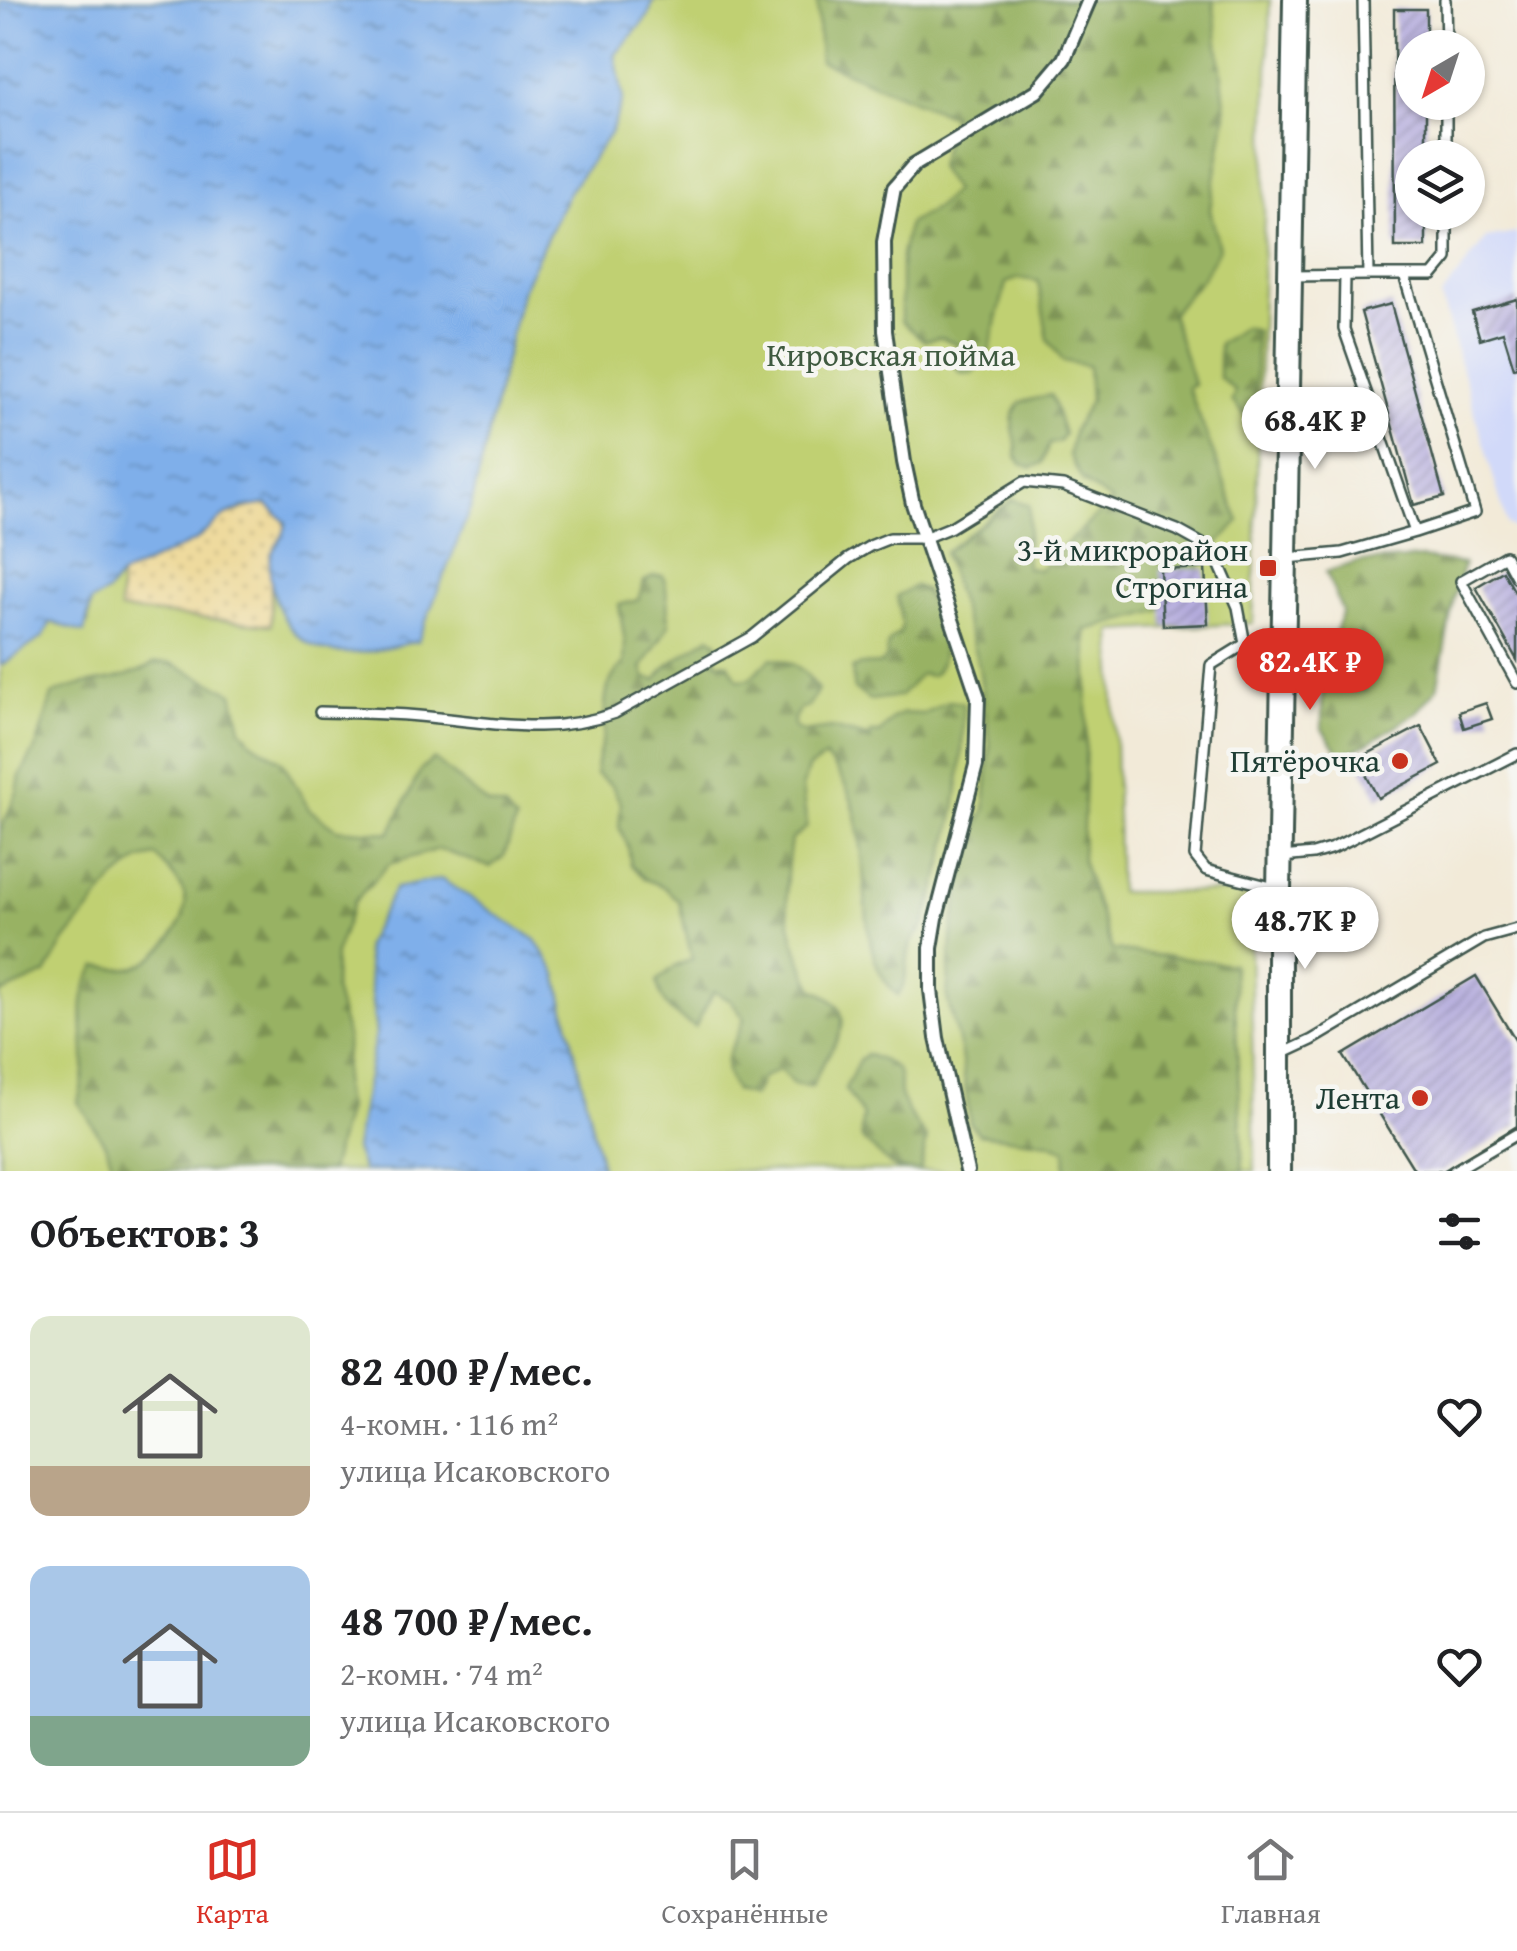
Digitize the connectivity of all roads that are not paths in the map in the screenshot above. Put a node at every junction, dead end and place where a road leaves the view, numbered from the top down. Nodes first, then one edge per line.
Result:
1 (1089, 0) edge
2 (1295, 0) edge
3 (1363, 0) edge
4 (1445, 0) edge
5 (1446, 30) edge
6 (1447, 230) edge
7 (1368, 275) junction
8 (1404, 275) junction
9 (1290, 276) junction
10 (1345, 276) junction
11 (1415, 532) junction
12 (924, 538) junction
13 (1287, 558) junction
14 (1517, 578) edge
15 (1285, 634) junction
16 (1245, 644) junction
17 (1517, 683) edge
18 (320, 712) dead end
19 (1517, 754) edge
20 (1282, 857) junction
21 (1279, 890) junction
22 (1517, 929) edge
23 (1280, 1055) junction
24 (1517, 1134) edge
25 (967, 1171) edge
26 (1279, 1171) edge
27 (1454, 1171) edge

1 - 12 street
2 - 9 street
3 - 7 lane
4 - 5 lane
6 - 8 lane
7 - 8 lane
7 - 10 lane
8 - 11 lane
9 - 10 lane
9 - 13 street
10 - 11 lane
11 - 13 lane
12 - 16 lane
12 - 18 lane
12 - 25 street
13 - 15 street
14 - 17 lane
15 - 16 lane
15 - 20 street
16 - 21 lane
19 - 20 lane
20 - 21 street
21 - 23 street
22 - 23 lane
23 - 26 street
24 - 27 lane

